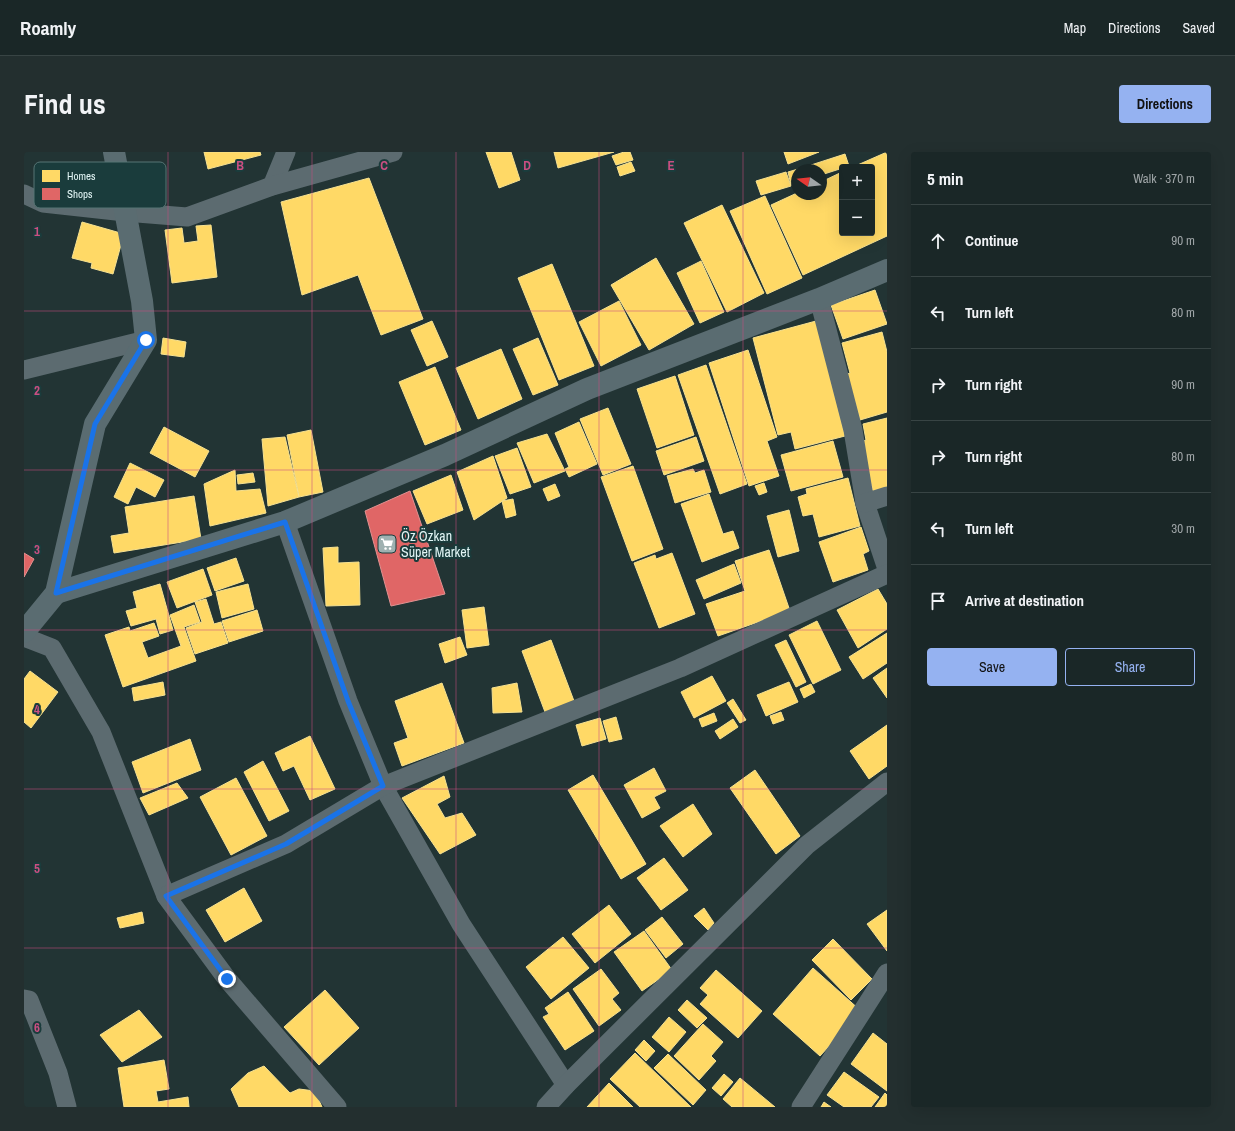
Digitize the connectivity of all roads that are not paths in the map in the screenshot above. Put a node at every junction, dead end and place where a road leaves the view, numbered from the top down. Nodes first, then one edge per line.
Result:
1 (114, 152) edge
2 (286, 152) edge
3 (393, 152) edge
4 (340, 159) edge
5 (116, 162) edge
6 (272, 186) junction
7 (24, 194) edge
8 (34, 199) edge
9 (89, 208) edge
10 (124, 208) edge
11 (125, 212) junction
12 (887, 270) edge
13 (819, 299) junction
14 (146, 340) junction
15 (24, 370) edge
16 (887, 496) edge
17 (865, 503) junction
18 (285, 522) junction
19 (887, 569) edge
20 (887, 574) edge
21 (56, 593) junction
22 (24, 632) edge
23 (24, 637) edge
24 (887, 782) edge
25 (383, 786) junction
26 (166, 896) junction
27 (887, 973) edge
28 (24, 999) edge
29 (566, 1085) junction
30 (68, 1107) edge
31 (338, 1107) edge
32 (546, 1107) edge
33 (801, 1107) edge

1 - 5 street
2 - 6 street
3 - 4 street
4 - 6 street
6 - 11 street
7 - 8 street
9 - 11 street
10 - 11 street
11 - 14 street
12 - 13 street
13 - 17 street
13 - 18 street
14 - 15 street
14 - 21 street
16 - 17 street
17 - 19 street
18 - 21 street
18 - 25 street
20 - 25 street
21 - 22 street
23 - 26 street
24 - 29 street
25 - 26 street
25 - 29 street
26 - 31 street
27 - 33 street
28 - 30 street
29 - 32 street

